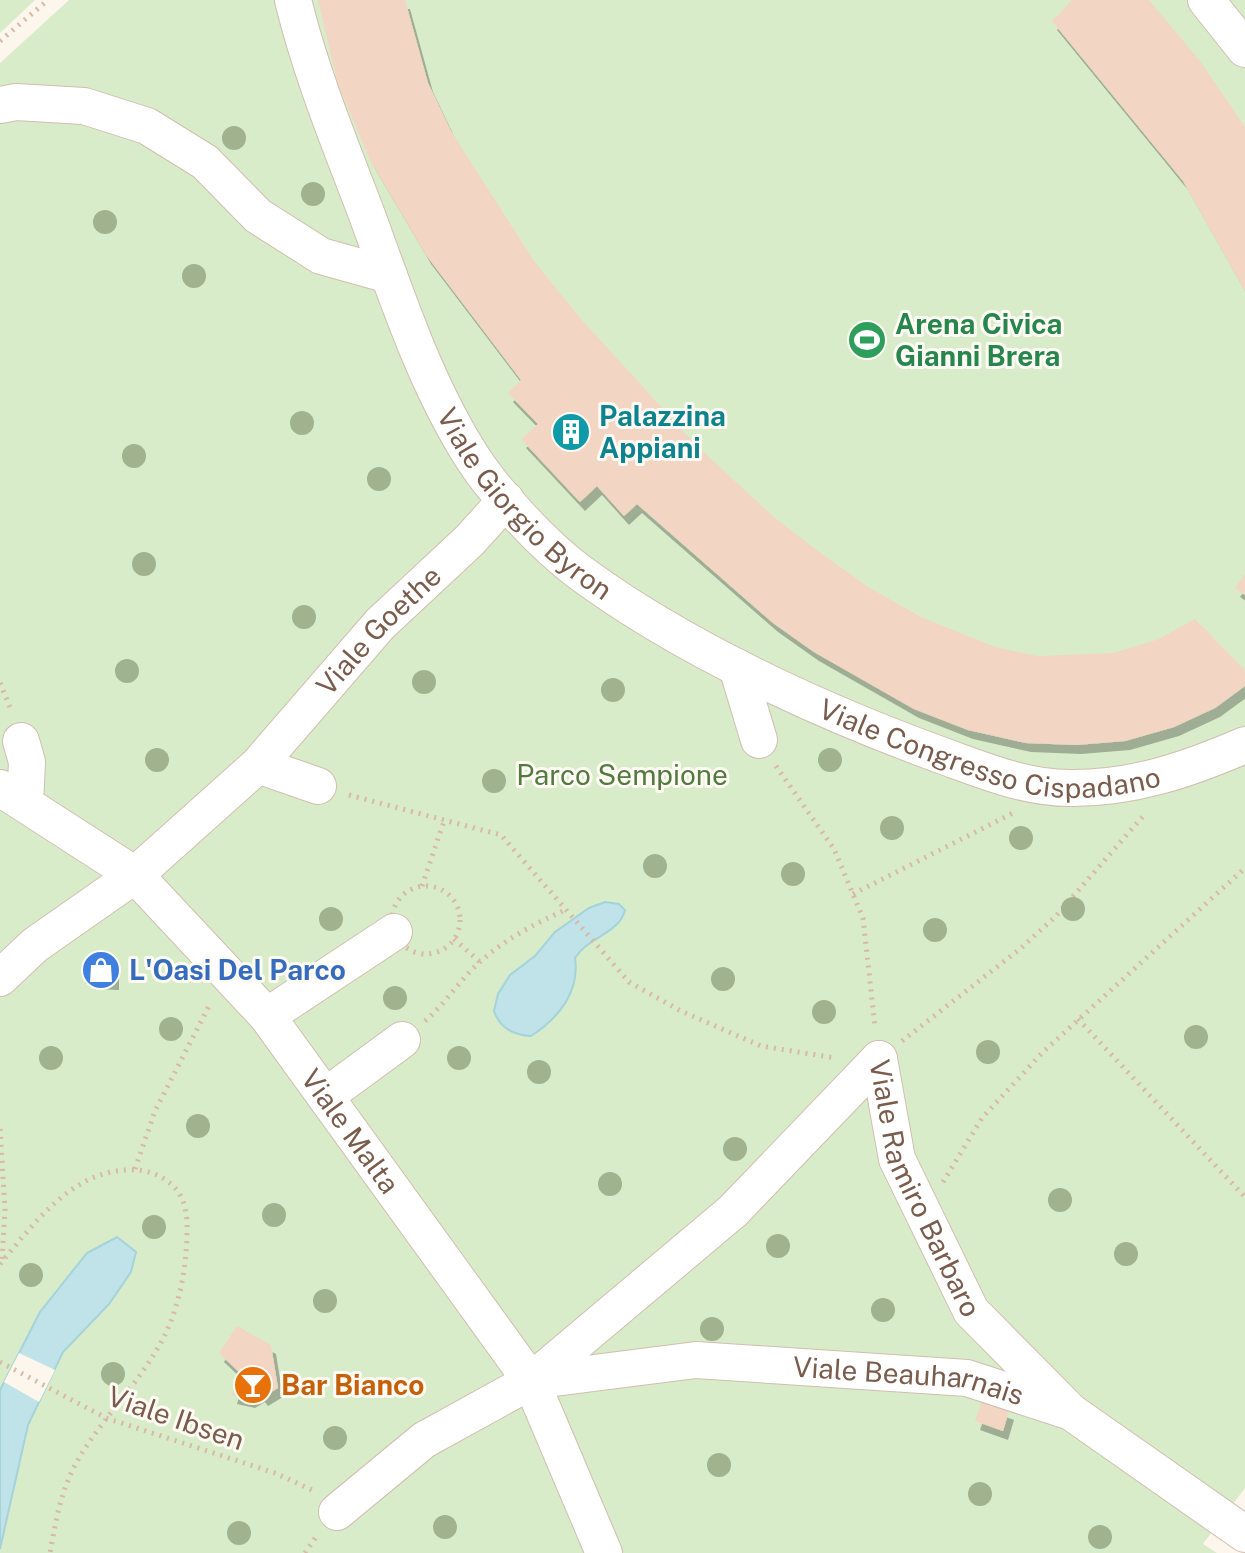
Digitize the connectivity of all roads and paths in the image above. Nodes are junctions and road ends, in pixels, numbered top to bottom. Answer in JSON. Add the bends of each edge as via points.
{"nodes":[{"id":1,"x":48,"y":0,"type":"edge"},
{"id":2,"x":293,"y":0,"type":"edge"},
{"id":3,"x":1206,"y":0,"type":"edge"},
{"id":4,"x":0,"y":41,"type":"edge"},
{"id":5,"x":1245,"y":49,"type":"edge"},
{"id":6,"x":0,"y":105,"type":"edge"},
{"id":7,"x":389,"y":275,"type":"junction"},
{"id":8,"x":506,"y":500,"type":"junction"},
{"id":9,"x":737,"y":667,"type":"junction"},
{"id":10,"x":759,"y":740,"type":"joint"},
{"id":11,"x":21,"y":741,"type":"dead end"},
{"id":12,"x":1245,"y":745,"type":"edge"},
{"id":13,"x":258,"y":765,"type":"junction"},
{"id":14,"x":1174,"y":775,"type":"junction"},
{"id":15,"x":318,"y":786,"type":"joint"},
{"id":16,"x":1070,"y":789,"type":"junction"},
{"id":17,"x":12,"y":795,"type":"edge"},
{"id":18,"x":1022,"y":809,"type":"joint"},
{"id":19,"x":1148,"y":811,"type":"joint"},
{"id":20,"x":445,"y":818,"type":"junction"},
{"id":21,"x":1245,"y":868,"type":"edge"},
{"id":22,"x":135,"y":875,"type":"junction"},
{"id":23,"x":422,"y":886,"type":"dead end"},
{"id":24,"x":853,"y":894,"type":"junction"},
{"id":25,"x":563,"y":911,"type":"junction"},
{"id":26,"x":394,"y":932,"type":"dead end"},
{"id":27,"x":454,"y":939,"type":"dead end"},
{"id":28,"x":480,"y":962,"type":"junction"},
{"id":29,"x":228,"y":971,"type":"junction"},
{"id":30,"x":0,"y":978,"type":"edge"},
{"id":31,"x":267,"y":1016,"type":"junction"},
{"id":32,"x":1078,"y":1019,"type":"junction"},
{"id":33,"x":402,"y":1040,"type":"joint"},
{"id":34,"x":879,"y":1059,"type":"junction"},
{"id":35,"x":327,"y":1095,"type":"junction"},
{"id":36,"x":0,"y":1129,"type":"edge"},
{"id":37,"x":135,"y":1169,"type":"junction"},
{"id":38,"x":1245,"y":1197,"type":"edge"},
{"id":39,"x":924,"y":1214,"type":"junction"},
{"id":40,"x":1,"y":1263,"type":"edge"},
{"id":41,"x":0,"y":1362,"type":"edge"},
{"id":42,"x":531,"y":1381,"type":"junction"},
{"id":43,"x":1071,"y":1412,"type":"junction"},
{"id":44,"x":106,"y":1418,"type":"junction"},
{"id":45,"x":337,"y":1512,"type":"joint"},
{"id":46,"x":1245,"y":1534,"type":"edge"},
{"id":47,"x":50,"y":1553,"type":"edge"},
{"id":48,"x":604,"y":1553,"type":"edge"}],
"edges":[{"from":1,"to":4,"type":"path"},
{"from":2,"to":7,"type":"street","name":"Viale Giorgio Byron","via":[[305,49]]},
{"from":3,"to":5,"type":"street"},
{"from":6,"to":7,"type":"street","via":[[84,106],[147,126],[205,162],[258,216],[321,256]]},
{"from":7,"to":8,"type":"street","name":"Viale Giorgio Byron","via":[[421,358],[467,450]]},
{"from":8,"to":9,"type":"street","name":"Viale Giorgio Byron","via":[[577,570]]},
{"from":8,"to":13,"type":"street","name":"Viale Goethe","via":[[380,624]]},
{"from":9,"to":10,"type":"street"},
{"from":9,"to":16,"type":"street","name":"Viale Congresso Cispadano","via":[[913,745],[1021,782]]},
{"from":10,"to":24,"type":"path","name":"Viale Ramiro Barbaro","via":[[834,849]]},
{"from":11,"to":17,"type":"street","via":[[27,762]]},
{"from":12,"to":14,"type":"street","name":"Viale Congresso Cispadano"},
{"from":13,"to":15,"type":"street"},
{"from":13,"to":22,"type":"street","name":"Viale Goethe"},
{"from":14,"to":16,"type":"street","name":"Viale Congresso Cispadano"},
{"from":14,"to":19,"type":"street"},
{"from":15,"to":20,"type":"path"},
{"from":16,"to":18,"type":"street"},
{"from":17,"to":22,"type":"street","name":"Viale Malta"},
{"from":18,"to":24,"type":"path"},
{"from":19,"to":34,"type":"path","via":[[1055,917]]},
{"from":20,"to":23,"type":"path"},
{"from":20,"to":25,"type":"path","via":[[501,835]]},
{"from":21,"to":32,"type":"path"},
{"from":22,"to":29,"type":"street","name":"Viale Malta"},
{"from":22,"to":30,"type":"street","name":"Viale Goethe","via":[[35,945]]},
{"from":24,"to":34,"type":"path","name":"Viale Ramiro Barbaro","via":[[863,918]]},
{"from":25,"to":28,"type":"path","via":[[528,927]]},
{"from":25,"to":34,"type":"path","via":[[629,982],[681,1011],[761,1046],[825,1058]]},
{"from":26,"to":31,"type":"street"},
{"from":27,"to":28,"type":"path"},
{"from":28,"to":33,"type":"path","via":[[448,1001]]},
{"from":29,"to":31,"type":"street","name":"Viale Malta"},
{"from":29,"to":37,"type":"path","via":[[155,1111]]},
{"from":31,"to":35,"type":"street","name":"Viale Malta"},
{"from":32,"to":38,"type":"path"},
{"from":32,"to":39,"type":"path","via":[[982,1118]]},
{"from":33,"to":35,"type":"street"},
{"from":34,"to":39,"type":"street","name":"Viale Ramiro Barbaro","via":[[897,1159]]},
{"from":34,"to":42,"type":"street","via":[[733,1211]]},
{"from":35,"to":42,"type":"street","name":"Viale Malta"},
{"from":36,"to":40,"type":"path","via":[[5,1209]]},
{"from":37,"to":40,"type":"path","via":[[107,1171],[71,1188]]},
{"from":37,"to":44,"type":"path","via":[[159,1175],[178,1188],[188,1216],[186,1252],[181,1290],[157,1350]]},
{"from":39,"to":43,"type":"street","name":"Viale Ramiro Barbaro","via":[[971,1311]]},
{"from":41,"to":44,"type":"path","name":"Viale Ibsen"},
{"from":42,"to":43,"type":"street","name":"Viale Beauharnais","via":[[696,1360],[967,1378]]},
{"from":42,"to":45,"type":"street","via":[[424,1440]]},
{"from":42,"to":48,"type":"street","name":"Viale Malta"},
{"from":43,"to":46,"type":"street","name":"Viale Beauharnais"},
{"from":44,"to":45,"type":"path","name":"Viale Ibsen","via":[[275,1473],[310,1488]]},
{"from":44,"to":47,"type":"path","via":[[71,1473]]}]}
